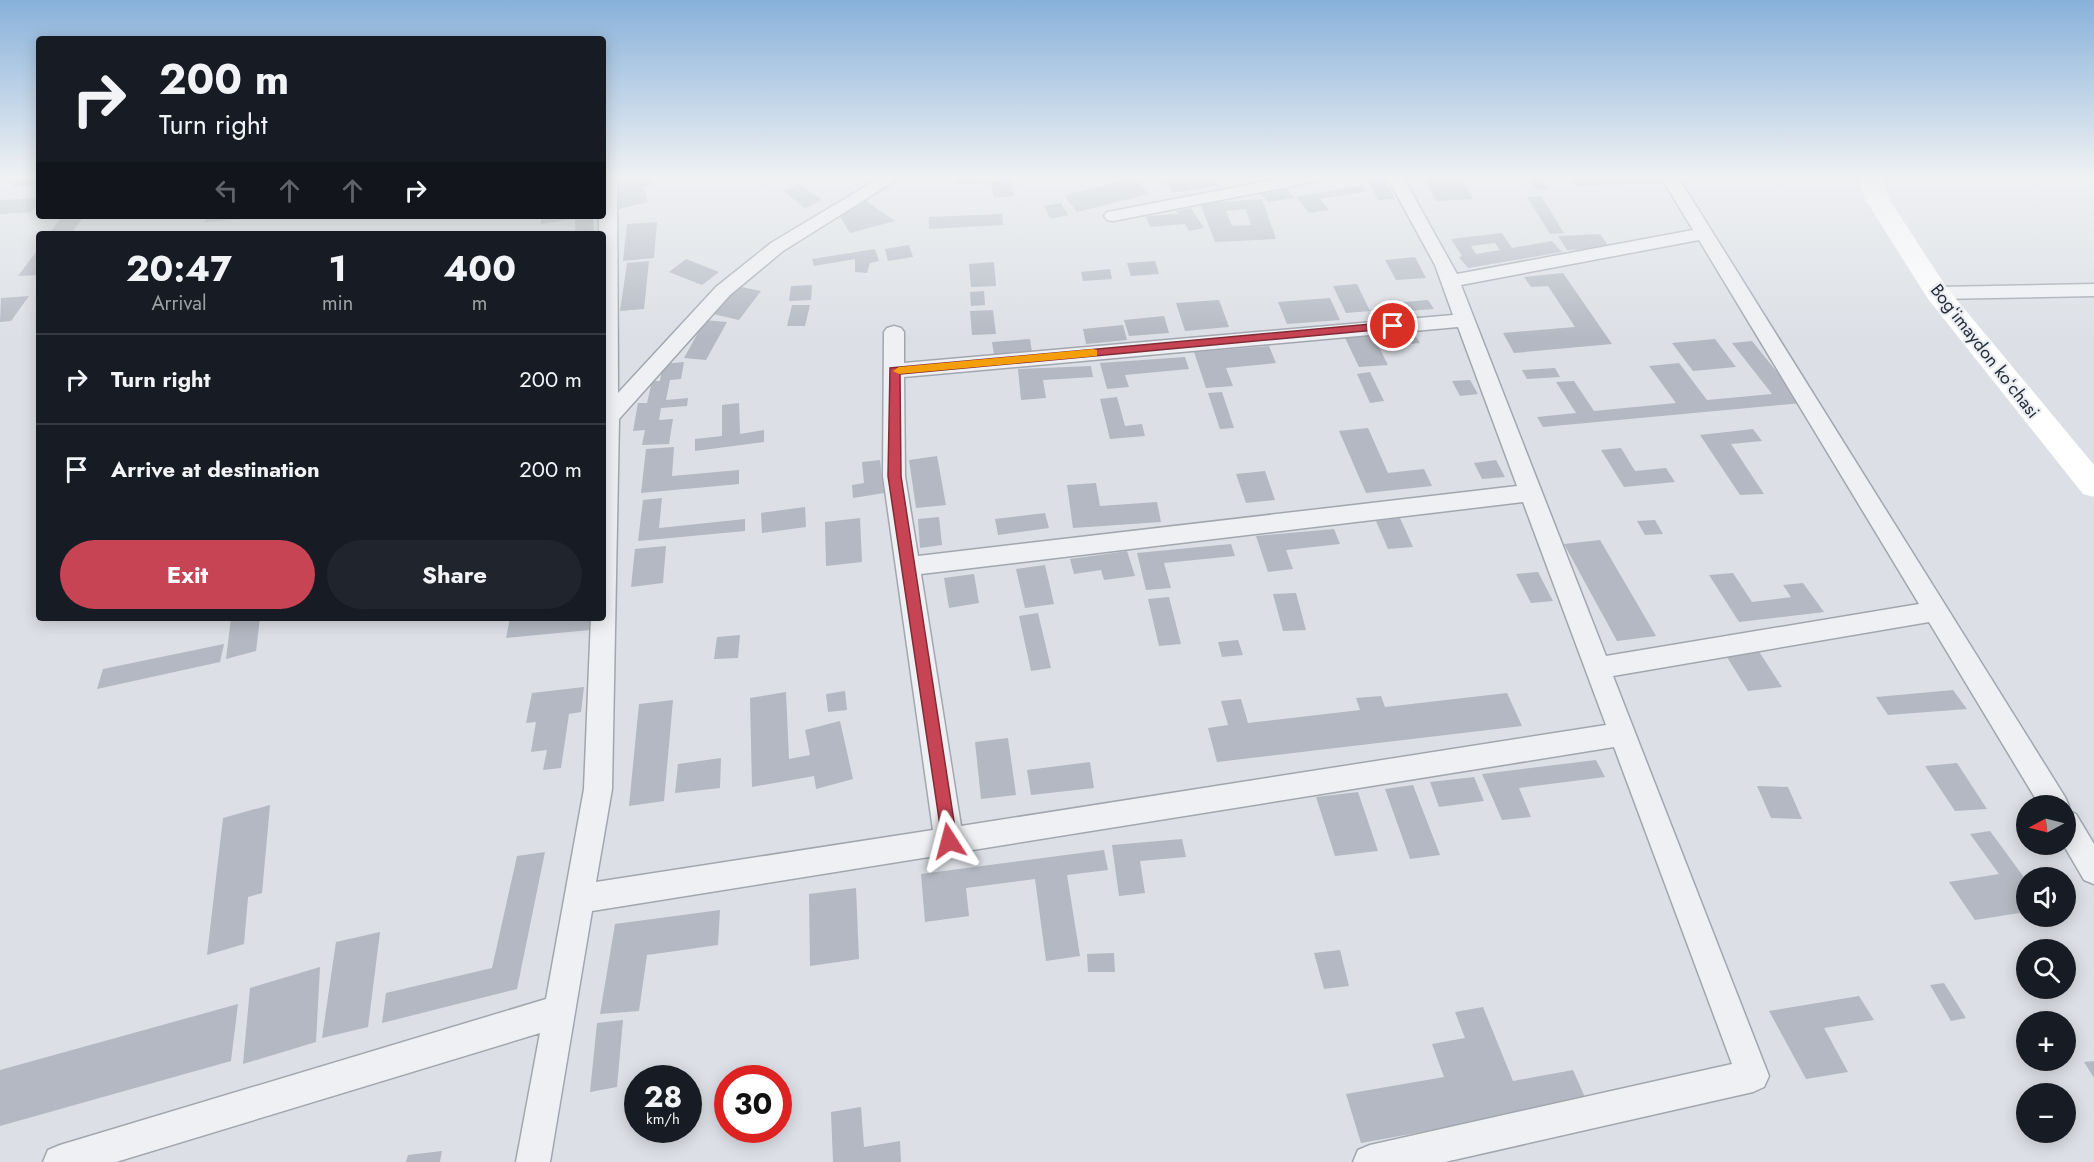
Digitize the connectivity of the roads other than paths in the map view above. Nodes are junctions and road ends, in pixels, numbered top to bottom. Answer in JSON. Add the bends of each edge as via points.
{"nodes":[{"id":1,"x":608,"y":231,"type":"edge"},
{"id":2,"x":803,"y":231,"type":"edge"},
{"id":3,"x":1425,"y":231,"type":"edge"},
{"id":4,"x":1898,"y":231,"type":"edge"},
{"id":5,"x":1705,"y":233,"type":"joint"},
{"id":6,"x":1450,"y":281,"type":"junction"},
{"id":7,"x":2094,"y":290,"type":"edge"},
{"id":8,"x":1937,"y":293,"type":"junction"},
{"id":9,"x":1464,"y":320,"type":"junction"},
{"id":10,"x":894,"y":332,"type":"dead end"},
{"id":11,"x":894,"y":371,"type":"junction"},
{"id":12,"x":608,"y":417,"type":"junction"},
{"id":13,"x":2094,"y":486,"type":"edge"},
{"id":14,"x":606,"y":491,"type":"edge"},
{"id":15,"x":1531,"y":493,"type":"junction"},
{"id":16,"x":908,"y":566,"type":"junction"},
{"id":17,"x":1938,"y":611,"type":"junction"},
{"id":18,"x":603,"y":621,"type":"edge"},
{"id":19,"x":1598,"y":668,"type":"junction"},
{"id":20,"x":1623,"y":734,"type":"junction"},
{"id":21,"x":2048,"y":795,"type":"edge"},
{"id":22,"x":2076,"y":840,"type":"edge"},
{"id":23,"x":949,"y":841,"type":"junction"},
{"id":24,"x":2094,"y":870,"type":"edge"},
{"id":25,"x":579,"y":899,"type":"junction"},
{"id":26,"x":559,"y":1011,"type":"junction"},
{"id":27,"x":60,"y":1162,"type":"edge"},
{"id":28,"x":533,"y":1162,"type":"edge"},
{"id":29,"x":1370,"y":1162,"type":"edge"}],
"edges":[{"from":1,"to":12,"type":"street"},
{"from":2,"to":12,"type":"street","via":[[723,291]]},
{"from":3,"to":6,"type":"street"},
{"from":4,"to":8,"type":"main road","name":"Bogʻimaydon koʻchasi"},
{"from":5,"to":6,"type":"street"},
{"from":5,"to":17,"type":"street"},
{"from":6,"to":9,"type":"street"},
{"from":7,"to":8,"type":"street"},
{"from":8,"to":13,"type":"main road","name":"Bogʻimaydon koʻchasi"},
{"from":9,"to":11,"type":"street"},
{"from":9,"to":15,"type":"street"},
{"from":10,"to":11,"type":"street"},
{"from":11,"to":16,"type":"street","via":[[894,476]]},
{"from":12,"to":14,"type":"street"},
{"from":15,"to":16,"type":"street"},
{"from":15,"to":19,"type":"street"},
{"from":16,"to":23,"type":"street"},
{"from":17,"to":19,"type":"street"},
{"from":17,"to":21,"type":"street"},
{"from":18,"to":25,"type":"street","via":[[598,789]]},
{"from":19,"to":20,"type":"street"},
{"from":20,"to":23,"type":"street"},
{"from":20,"to":29,"type":"street","via":[[1753,1076]]},
{"from":22,"to":24,"type":"street"},
{"from":23,"to":25,"type":"street"},
{"from":25,"to":26,"type":"street"},
{"from":26,"to":27,"type":"street"},
{"from":26,"to":28,"type":"street"}]}
